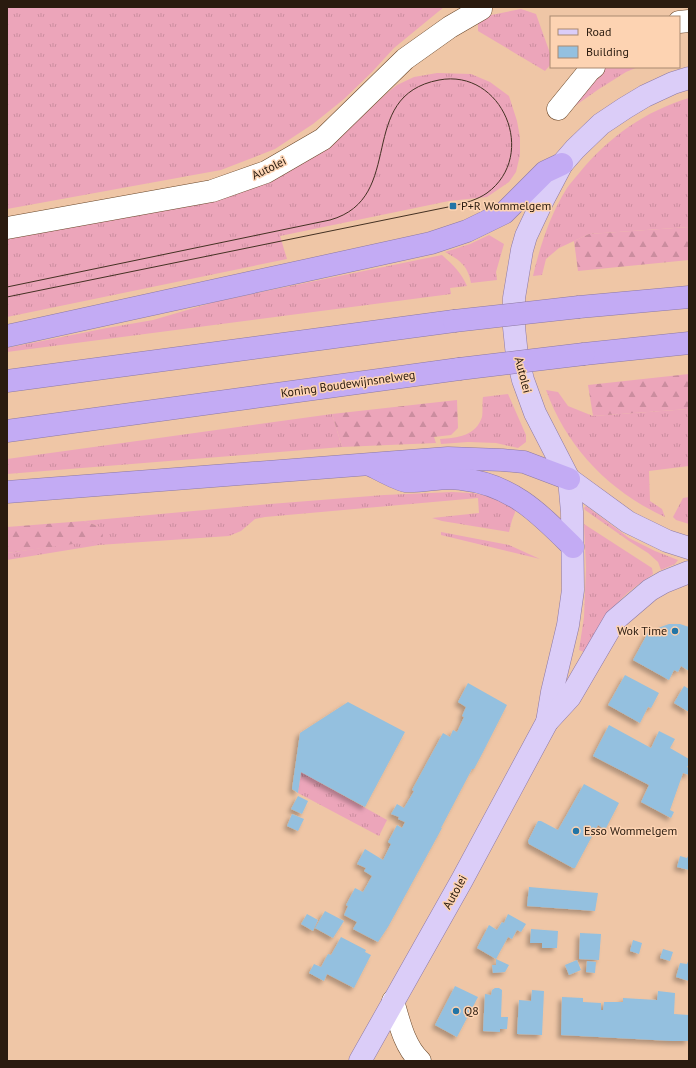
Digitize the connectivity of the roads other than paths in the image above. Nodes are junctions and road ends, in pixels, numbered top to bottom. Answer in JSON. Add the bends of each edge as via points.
{"nodes":[{"id":1,"x":481,"y":7,"type":"edge"},
{"id":2,"x":593,"y":68,"type":"edge"},
{"id":3,"x":689,"y":78,"type":"edge"},
{"id":4,"x":558,"y":109,"type":"dead end"},
{"id":5,"x":562,"y":164,"type":"junction"},
{"id":6,"x":7,"y":228,"type":"edge"},
{"id":7,"x":689,"y":297,"type":"edge"},
{"id":8,"x":7,"y":336,"type":"edge"},
{"id":9,"x":689,"y":343,"type":"edge"},
{"id":10,"x":7,"y":381,"type":"edge"},
{"id":11,"x":7,"y":431,"type":"edge"},
{"id":12,"x":367,"y":464,"type":"junction"},
{"id":13,"x":569,"y":479,"type":"junction"},
{"id":14,"x":7,"y":492,"type":"edge"},
{"id":15,"x":573,"y":547,"type":"junction"},
{"id":16,"x":689,"y":548,"type":"edge"},
{"id":17,"x":689,"y":572,"type":"edge"},
{"id":18,"x":547,"y":722,"type":"junction"},
{"id":19,"x":393,"y":1001,"type":"junction"},
{"id":20,"x":360,"y":1061,"type":"edge"},
{"id":21,"x":420,"y":1061,"type":"edge"}],
"edges":[{"from":1,"to":6,"type":"street","name":"Autolei","via":[[405,59],[323,139],[266,172],[212,191]]},
{"from":2,"to":4,"type":"street"},
{"from":3,"to":5,"type":"main road","name":"Autolei","via":[[645,96],[601,124]]},
{"from":5,"to":8,"type":"highway","via":[[545,172],[504,213],[467,231],[431,243]]},
{"from":5,"to":13,"type":"main road","name":"Autolei","via":[[526,236],[514,298],[514,327],[523,380],[535,413]]},
{"from":7,"to":10,"type":"highway","bridge":true,"via":[[454,321]]},
{"from":9,"to":11,"type":"highway","name":"Koning Boudewijnsnelweg","bridge":true,"via":[[459,369]]},
{"from":12,"to":13,"type":"highway","via":[[448,458],[502,460],[524,462]]},
{"from":12,"to":14,"type":"highway"},
{"from":12,"to":15,"type":"highway","via":[[405,481],[461,478],[491,485],[529,505]]},
{"from":13,"to":15,"type":"main road","name":"Autolei"},
{"from":13,"to":16,"type":"main road","name":"Autolei","via":[[628,522],[667,541]]},
{"from":15,"to":18,"type":"main road","name":"Autolei","via":[[572,597],[568,625]]},
{"from":17,"to":18,"type":"main road","name":"Autolei","via":[[650,590],[615,620],[570,697]]},
{"from":18,"to":19,"type":"main road","name":"Autolei"},
{"from":19,"to":20,"type":"main road","name":"Autolei"},
{"from":19,"to":21,"type":"street","via":[[403,1035]]}]}
